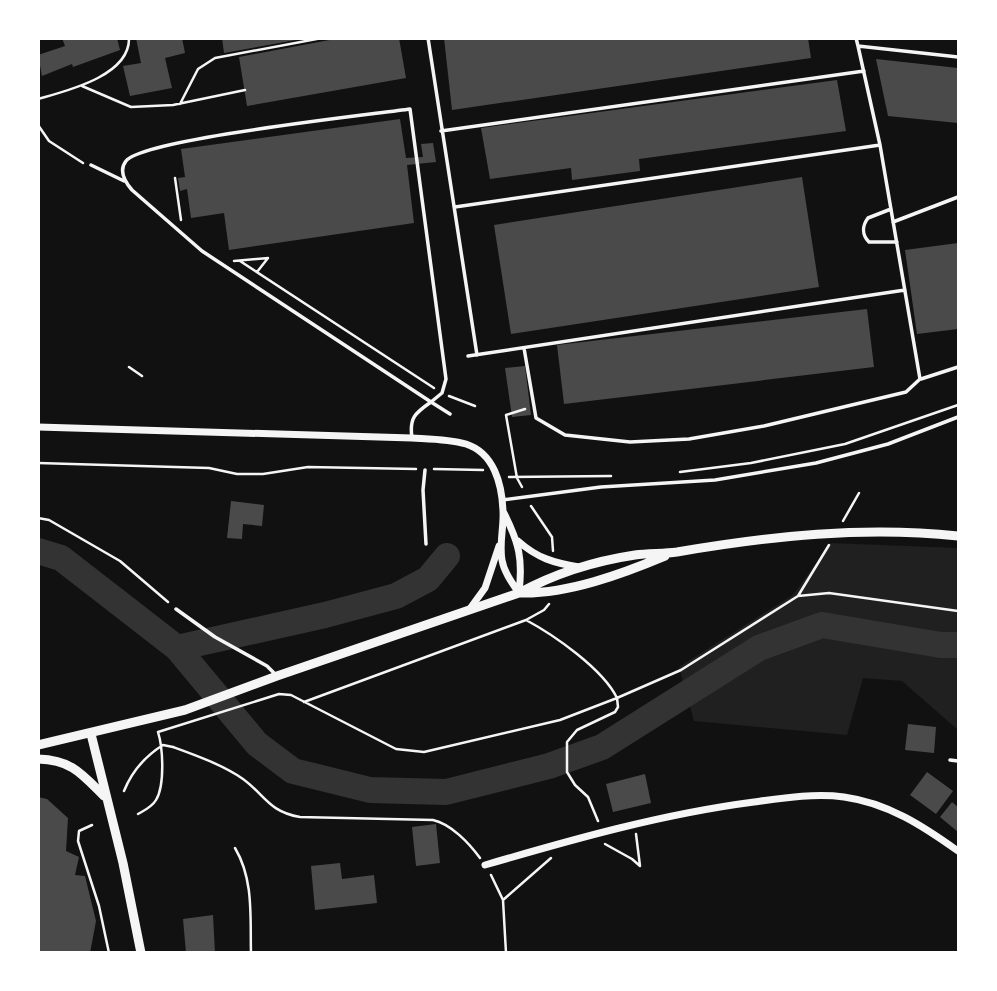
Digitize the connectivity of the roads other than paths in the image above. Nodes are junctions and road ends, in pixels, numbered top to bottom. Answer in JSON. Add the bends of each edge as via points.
{"nodes":[{"id":1,"x":428,"y":38,"type":"edge"},
{"id":2,"x":856,"y":38,"type":"edge"},
{"id":3,"x":858,"y":46,"type":"junction"},
{"id":4,"x":958,"y":57,"type":"edge"},
{"id":5,"x":864,"y":71,"type":"junction"},
{"id":6,"x":441,"y":131,"type":"junction"},
{"id":7,"x":880,"y":145,"type":"junction"},
{"id":8,"x":91,"y":165,"type":"road end"},
{"id":9,"x":125,"y":181,"type":"junction"},
{"id":10,"x":958,"y":197,"type":"edge"},
{"id":11,"x":455,"y":207,"type":"junction"},
{"id":12,"x":891,"y":209,"type":"junction"},
{"id":13,"x":893,"y":222,"type":"junction"},
{"id":14,"x":897,"y":242,"type":"junction"},
{"id":15,"x":905,"y":290,"type":"junction"},
{"id":16,"x":524,"y":348,"type":"junction"},
{"id":17,"x":477,"y":355,"type":"junction"},
{"id":18,"x":468,"y":356,"type":"dead end"},
{"id":19,"x":958,"y":366,"type":"edge"},
{"id":20,"x":920,"y":379,"type":"junction"},
{"id":21,"x":431,"y":401,"type":"junction"},
{"id":22,"x":450,"y":415,"type":"dead end"},
{"id":23,"x":958,"y":417,"type":"edge"},
{"id":24,"x":38,"y":427,"type":"edge"},
{"id":25,"x":412,"y":438,"type":"junction"},
{"id":26,"x":425,"y":470,"type":"road end"},
{"id":27,"x":502,"y":500,"type":"junction"},
{"id":28,"x":503,"y":513,"type":"junction"},
{"id":29,"x":958,"y":536,"type":"edge"},
{"id":30,"x":501,"y":539,"type":"junction"},
{"id":31,"x":517,"y":540,"type":"junction"},
{"id":32,"x":426,"y":544,"type":"dead end"},
{"id":33,"x":674,"y":552,"type":"junction"},
{"id":34,"x":584,"y":567,"type":"junction"},
{"id":35,"x":519,"y":593,"type":"junction"},
{"id":36,"x":176,"y":609,"type":"road end"},
{"id":37,"x":469,"y":610,"type":"junction"},
{"id":38,"x":277,"y":676,"type":"junction"},
{"id":39,"x":91,"y":734,"type":"junction"},
{"id":40,"x":38,"y":745,"type":"edge"},
{"id":41,"x":38,"y":759,"type":"edge"},
{"id":42,"x":950,"y":760,"type":"dead end"},
{"id":43,"x":958,"y":761,"type":"edge"},
{"id":44,"x":106,"y":798,"type":"junction"},
{"id":45,"x":958,"y":850,"type":"edge"},
{"id":46,"x":485,"y":864,"type":"road end"},
{"id":47,"x":141,"y":953,"type":"edge"}],
"edges":[{"from":1,"to":6,"type":"lane"},
{"from":2,"to":3,"type":"lane"},
{"from":3,"to":4,"type":"lane"},
{"from":3,"to":5,"type":"lane"},
{"from":5,"to":6,"type":"lane"},
{"from":5,"to":7,"type":"lane"},
{"from":6,"to":11,"type":"lane"},
{"from":7,"to":11,"type":"lane"},
{"from":7,"to":12,"type":"lane"},
{"from":8,"to":9,"type":"lane"},
{"from":9,"to":21,"type":"lane","via":[[202,251]]},
{"from":9,"to":21,"type":"lane","via":[[126,160],[152,148],[410,108],[446,373],[442,393]]},
{"from":10,"to":13,"type":"lane"},
{"from":11,"to":17,"type":"lane"},
{"from":12,"to":13,"type":"lane"},
{"from":12,"to":14,"type":"lane","via":[[868,218],[863,229],[869,242]]},
{"from":13,"to":14,"type":"lane"},
{"from":14,"to":15,"type":"lane"},
{"from":15,"to":16,"type":"lane"},
{"from":15,"to":20,"type":"lane"},
{"from":16,"to":17,"type":"lane"},
{"from":16,"to":20,"type":"lane","via":[[536,418],[565,435],[630,442],[690,439],[764,426],[906,392]]},
{"from":17,"to":18,"type":"lane"},
{"from":19,"to":20,"type":"lane"},
{"from":21,"to":22,"type":"lane"},
{"from":21,"to":25,"type":"lane","via":[[413,415]]},
{"from":23,"to":27,"type":"lane","via":[[888,444],[816,463],[715,480],[601,487]]},
{"from":24,"to":25,"type":"street"},
{"from":25,"to":27,"type":"street","via":[[452,441],[478,450],[491,463]]},
{"from":26,"to":32,"type":"lane"},
{"from":27,"to":28,"type":"street"},
{"from":28,"to":30,"type":"street"},
{"from":28,"to":31,"type":"street"},
{"from":29,"to":33,"type":"street","via":[[839,532]]},
{"from":30,"to":35,"type":"street","via":[[504,568]]},
{"from":30,"to":37,"type":"street","via":[[485,588]]},
{"from":31,"to":34,"type":"street","via":[[542,559]]},
{"from":31,"to":35,"type":"street"},
{"from":33,"to":34,"type":"street","via":[[634,555]]},
{"from":33,"to":35,"type":"street","via":[[547,594]]},
{"from":34,"to":35,"type":"street"},
{"from":35,"to":37,"type":"street"},
{"from":36,"to":38,"type":"lane"},
{"from":37,"to":38,"type":"street"},
{"from":38,"to":39,"type":"street","via":[[185,710]]},
{"from":39,"to":40,"type":"street"},
{"from":39,"to":44,"type":"street"},
{"from":41,"to":44,"type":"street","via":[[75,767]]},
{"from":42,"to":43,"type":"lane"},
{"from":44,"to":47,"type":"street"},
{"from":45,"to":46,"type":"street","via":[[889,808],[844,797],[712,807]]}]}
